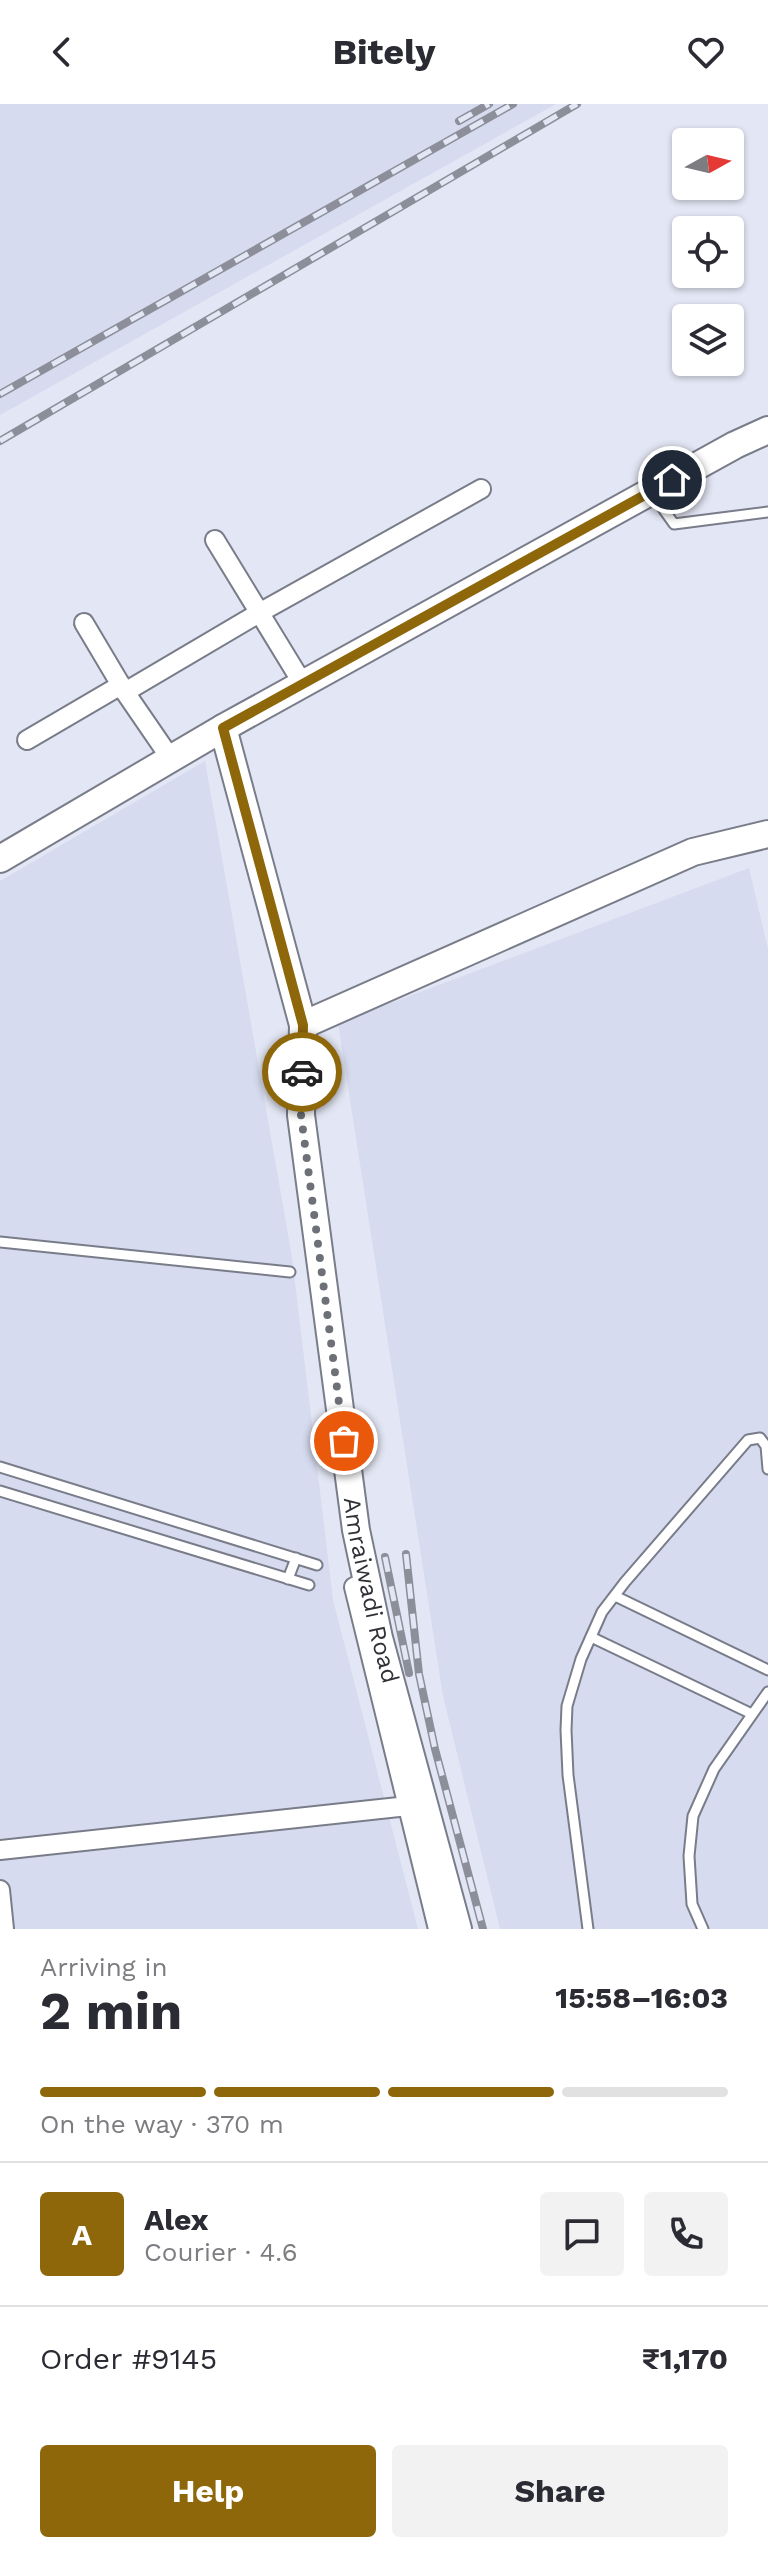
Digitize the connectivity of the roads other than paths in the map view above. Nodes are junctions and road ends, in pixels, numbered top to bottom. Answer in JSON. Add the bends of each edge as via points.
{"nodes":[{"id":1,"x":768,"y":430,"type":"edge"},
{"id":2,"x":481,"y":489,"type":"dead end"},
{"id":3,"x":651,"y":492,"type":"junction"},
{"id":4,"x":768,"y":512,"type":"edge"},
{"id":5,"x":215,"y":540,"type":"dead end"},
{"id":6,"x":259,"y":613,"type":"junction"},
{"id":7,"x":84,"y":623,"type":"dead end"},
{"id":8,"x":303,"y":684,"type":"junction"},
{"id":9,"x":123,"y":688,"type":"junction"},
{"id":10,"x":223,"y":728,"type":"junction"},
{"id":11,"x":27,"y":740,"type":"dead end"},
{"id":12,"x":171,"y":759,"type":"junction"},
{"id":13,"x":764,"y":831,"type":"edge"},
{"id":14,"x":0,"y":859,"type":"edge"},
{"id":15,"x":303,"y":1025,"type":"junction"},
{"id":16,"x":0,"y":1242,"type":"edge"},
{"id":17,"x":290,"y":1272,"type":"dead end"},
{"id":18,"x":0,"y":1467,"type":"edge"},
{"id":19,"x":768,"y":1469,"type":"edge"},
{"id":20,"x":0,"y":1491,"type":"edge"},
{"id":21,"x":296,"y":1558,"type":"junction"},
{"id":22,"x":317,"y":1565,"type":"dead end"},
{"id":23,"x":288,"y":1579,"type":"junction"},
{"id":24,"x":367,"y":1582,"type":"junction"},
{"id":25,"x":309,"y":1585,"type":"dead end"},
{"id":26,"x":615,"y":1596,"type":"junction"},
{"id":27,"x":591,"y":1637,"type":"junction"},
{"id":28,"x":768,"y":1670,"type":"edge"},
{"id":29,"x":768,"y":1692,"type":"edge"},
{"id":30,"x":752,"y":1714,"type":"junction"},
{"id":31,"x":408,"y":1806,"type":"junction"},
{"id":32,"x":0,"y":1850,"type":"edge"},
{"id":33,"x":0,"y":1890,"type":"edge"},
{"id":34,"x":4,"y":1929,"type":"edge"},
{"id":35,"x":438,"y":1929,"type":"edge"},
{"id":36,"x":458,"y":1929,"type":"edge"},
{"id":37,"x":588,"y":1929,"type":"edge"},
{"id":38,"x":703,"y":1929,"type":"edge"}],
"edges":[{"from":1,"to":3,"type":"main road"},
{"from":2,"to":6,"type":"street"},
{"from":3,"to":4,"type":"lane","via":[[674,524]]},
{"from":3,"to":8,"type":"main road"},
{"from":5,"to":6,"type":"street"},
{"from":6,"to":8,"type":"street"},
{"from":6,"to":9,"type":"street"},
{"from":7,"to":9,"type":"street"},
{"from":8,"to":10,"type":"main road"},
{"from":9,"to":11,"type":"street"},
{"from":9,"to":12,"type":"street"},
{"from":10,"to":12,"type":"main road"},
{"from":10,"to":15,"type":"main road","name":"Amraiwadi Road"},
{"from":12,"to":14,"type":"main road"},
{"from":13,"to":15,"type":"main road","via":[[693,852]]},
{"from":15,"to":24,"type":"main road","name":"Amraiwadi Road","via":[[301,1115]]},
{"from":16,"to":17,"type":"lane"},
{"from":18,"to":21,"type":"lane"},
{"from":19,"to":26,"type":"lane","via":[[766,1446],[760,1438],[748,1440]]},
{"from":20,"to":23,"type":"lane"},
{"from":21,"to":22,"type":"lane"},
{"from":21,"to":23,"type":"lane"},
{"from":23,"to":25,"type":"lane"},
{"from":24,"to":31,"type":"street","via":[[354,1587]]},
{"from":24,"to":36,"type":"main road","name":"Amraiwadi Road"},
{"from":26,"to":27,"type":"lane"},
{"from":26,"to":28,"type":"lane"},
{"from":27,"to":30,"type":"lane"},
{"from":27,"to":37,"type":"lane","via":[[567,1706],[566,1730]]},
{"from":29,"to":30,"type":"lane"},
{"from":30,"to":38,"type":"lane","via":[[714,1769],[693,1816],[692,1904]]},
{"from":31,"to":32,"type":"street"},
{"from":31,"to":35,"type":"street"},
{"from":33,"to":34,"type":"street"}]}
